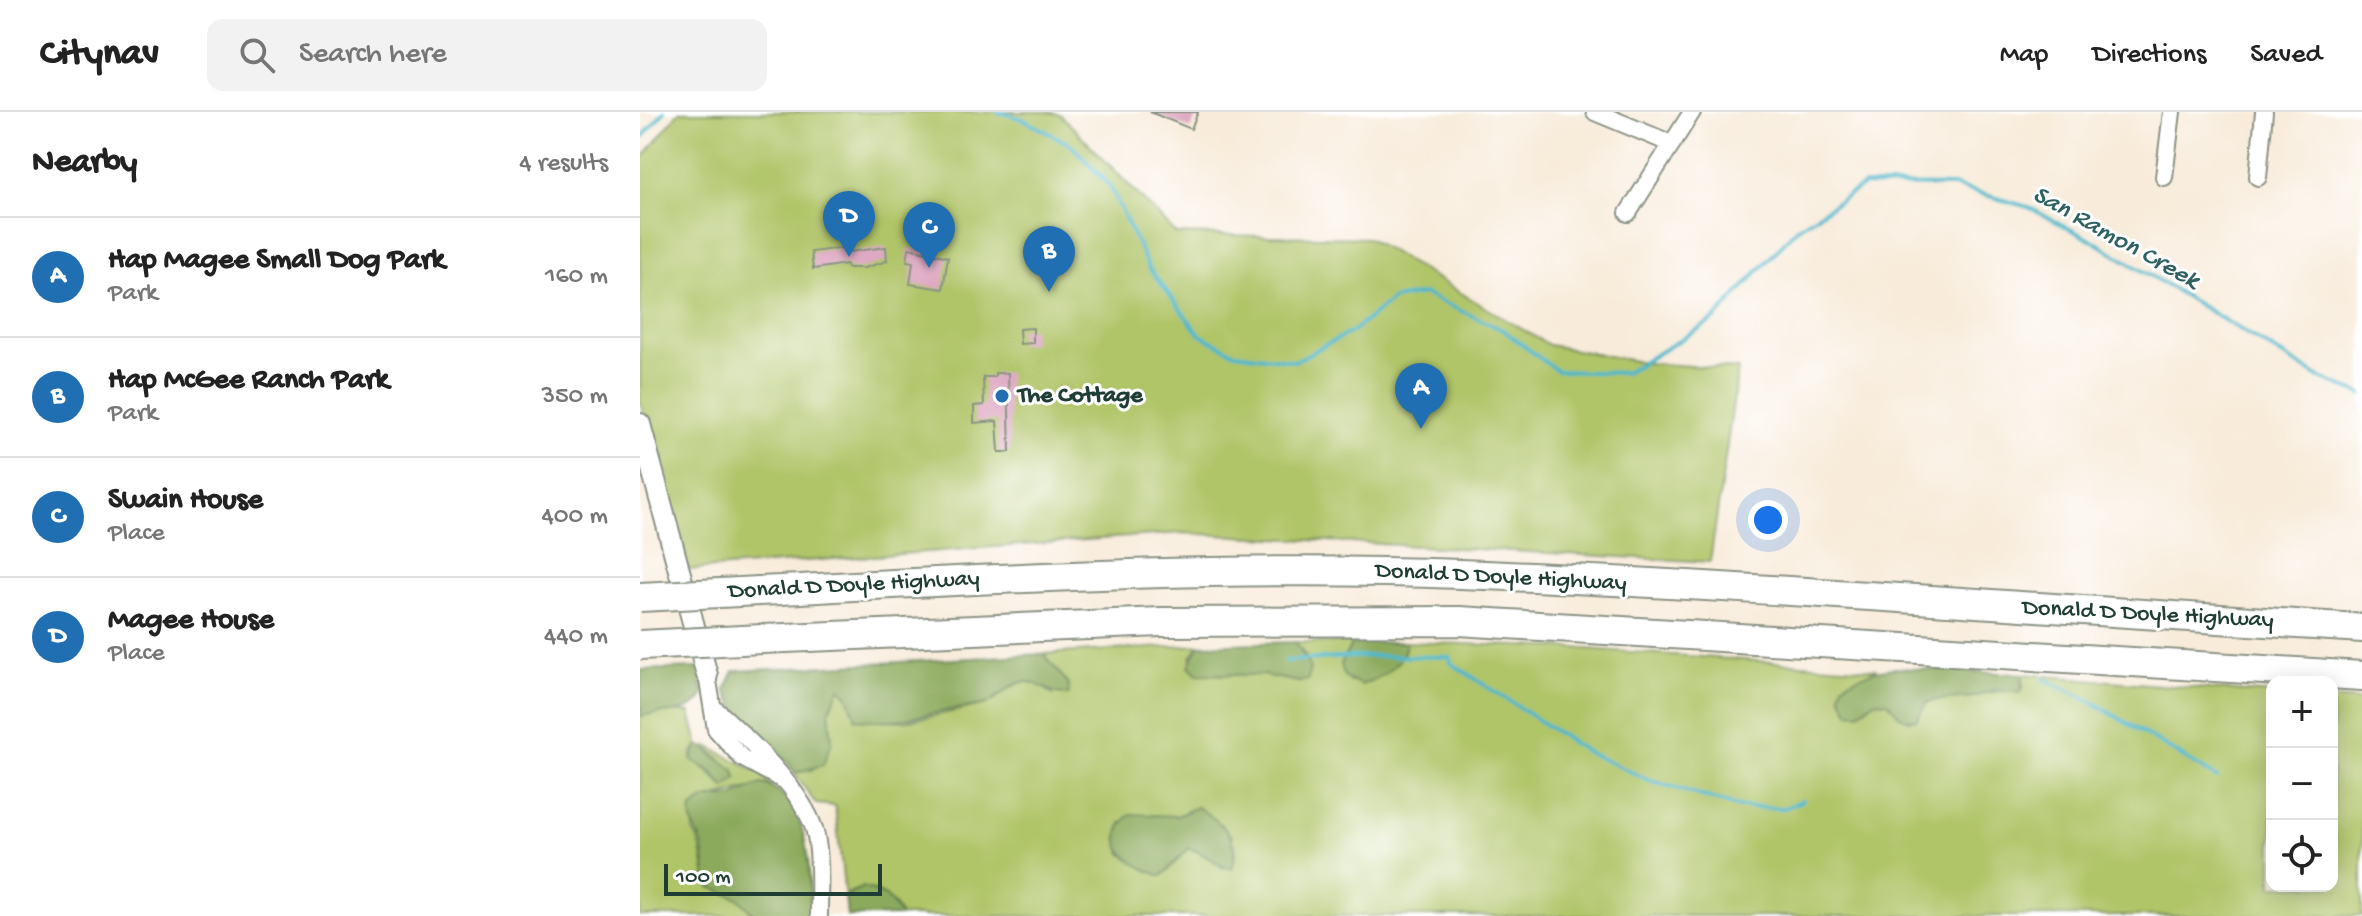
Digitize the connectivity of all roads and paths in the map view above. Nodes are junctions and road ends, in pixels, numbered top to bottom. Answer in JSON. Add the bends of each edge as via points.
{"nodes":[{"id":1,"x":1595,"y":112,"type":"edge"},
{"id":2,"x":1692,"y":112,"type":"edge"},
{"id":3,"x":2172,"y":112,"type":"edge"},
{"id":4,"x":2264,"y":112,"type":"edge"},
{"id":5,"x":1672,"y":144,"type":"junction"},
{"id":6,"x":2164,"y":177,"type":"dead end"},
{"id":7,"x":2258,"y":177,"type":"dead end"},
{"id":8,"x":1628,"y":213,"type":"dead end"},
{"id":9,"x":640,"y":424,"type":"edge"},
{"id":10,"x":640,"y":597,"type":"edge"},
{"id":11,"x":2362,"y":628,"type":"edge"},
{"id":12,"x":640,"y":645,"type":"edge"},
{"id":13,"x":707,"y":675,"type":"joint"},
{"id":14,"x":2362,"y":676,"type":"edge"},
{"id":15,"x":819,"y":916,"type":"edge"}],
"edges":[{"from":1,"to":5,"type":"street"},
{"from":2,"to":5,"type":"street"},
{"from":3,"to":6,"type":"street"},
{"from":4,"to":7,"type":"street"},
{"from":5,"to":8,"type":"street"},
{"from":9,"to":13,"type":"street"},
{"from":10,"to":11,"type":"highway","name":"Donald D Doyle Highway","bridge":true,"via":[[1052,576],[1460,574]]},
{"from":12,"to":14,"type":"highway","name":"Donald D Doyle Highway","bridge":true,"via":[[1175,621],[1459,621]]},
{"from":13,"to":15,"type":"street","via":[[716,729],[737,752],[781,779],[816,833]]}]}
